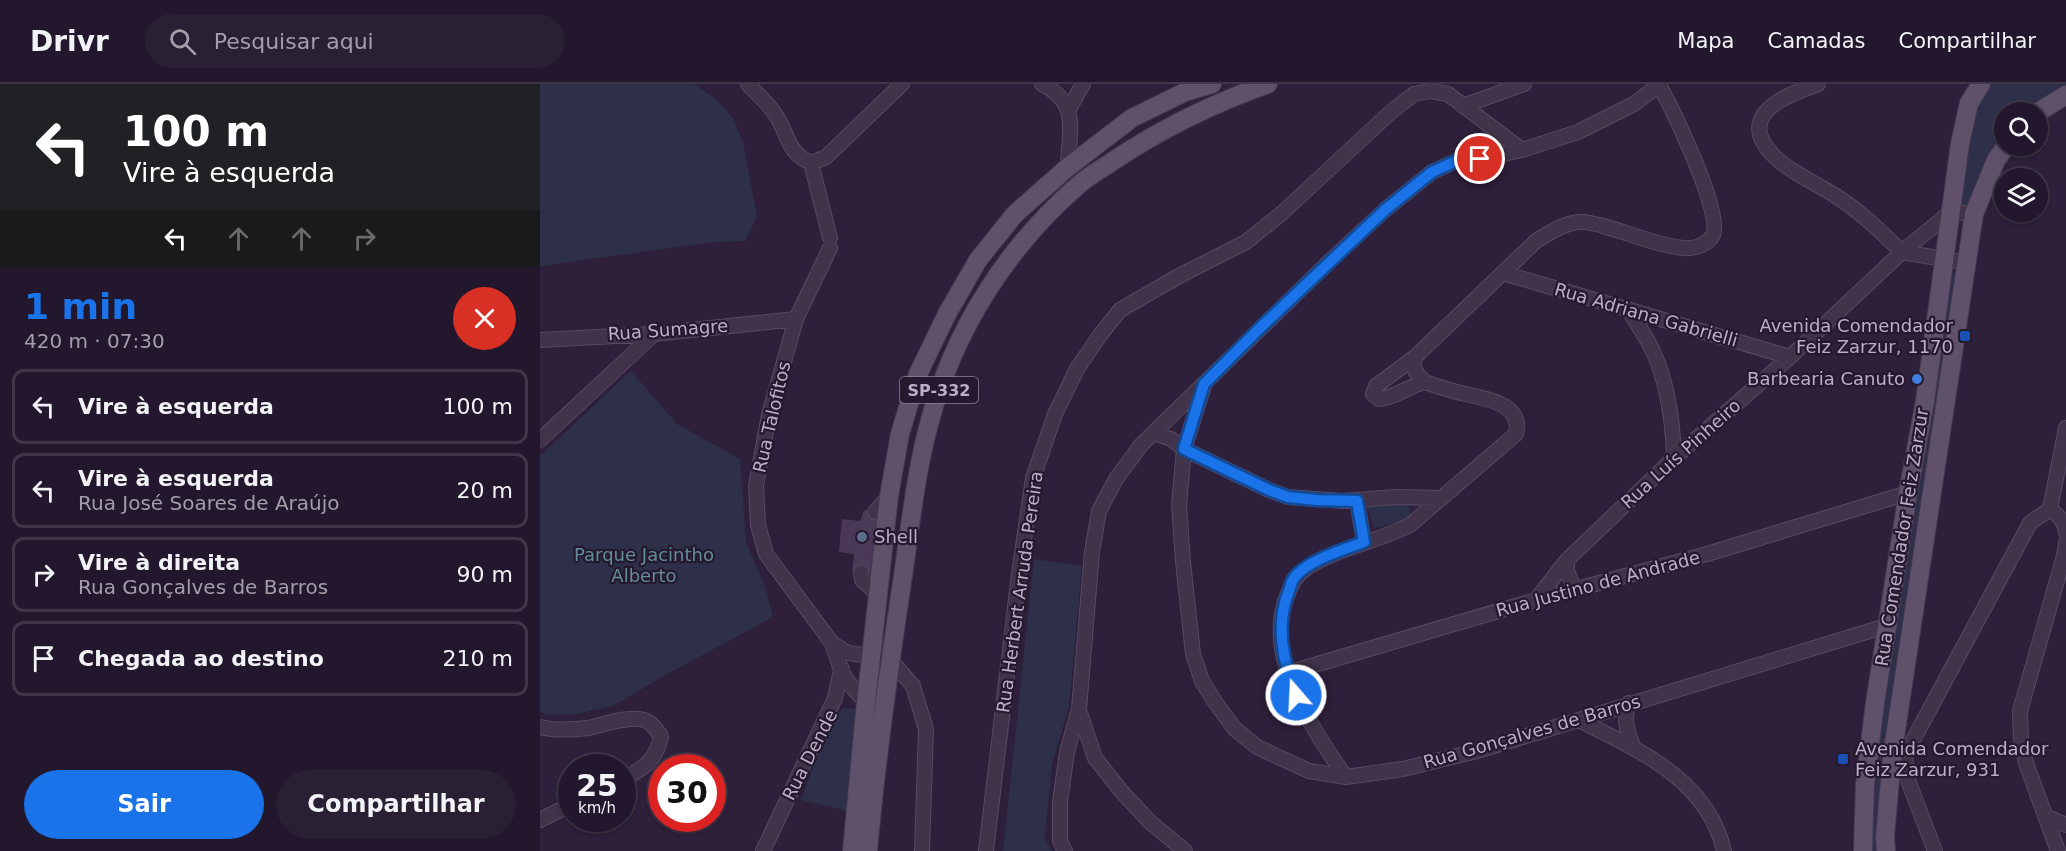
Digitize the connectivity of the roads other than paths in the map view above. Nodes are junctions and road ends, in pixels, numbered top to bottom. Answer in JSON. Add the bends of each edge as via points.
{"nodes":[{"id":1,"x":748,"y":84,"type":"edge"},
{"id":2,"x":902,"y":84,"type":"edge"},
{"id":3,"x":1041,"y":84,"type":"edge"},
{"id":4,"x":1083,"y":84,"type":"edge"},
{"id":5,"x":1212,"y":84,"type":"edge"},
{"id":6,"x":1268,"y":84,"type":"edge"},
{"id":7,"x":1524,"y":84,"type":"edge"},
{"id":8,"x":1659,"y":84,"type":"edge"},
{"id":9,"x":1818,"y":84,"type":"edge"},
{"id":10,"x":1981,"y":84,"type":"edge"},
{"id":11,"x":1060,"y":88,"type":"edge"},
{"id":12,"x":2066,"y":95,"type":"edge"},
{"id":13,"x":1463,"y":105,"type":"junction"},
{"id":14,"x":2048,"y":106,"type":"edge"},
{"id":15,"x":1069,"y":109,"type":"junction"},
{"id":16,"x":1522,"y":150,"type":"junction"},
{"id":17,"x":1999,"y":156,"type":"edge"},
{"id":18,"x":811,"y":163,"type":"junction"},
{"id":19,"x":1068,"y":166,"type":"junction"},
{"id":20,"x":1951,"y":212,"type":"junction"},
{"id":21,"x":1974,"y":214,"type":"junction"},
{"id":22,"x":1902,"y":252,"type":"junction"},
{"id":23,"x":1944,"y":259,"type":"junction"},
{"id":24,"x":1967,"y":263,"type":"junction"},
{"id":25,"x":1503,"y":273,"type":"junction"},
{"id":26,"x":1628,"y":309,"type":"junction"},
{"id":27,"x":796,"y":320,"type":"junction"},
{"id":28,"x":654,"y":334,"type":"junction"},
{"id":29,"x":540,"y":340,"type":"edge"},
{"id":30,"x":1415,"y":357,"type":"junction"},
{"id":31,"x":1790,"y":357,"type":"junction"},
{"id":32,"x":1425,"y":382,"type":"junction"},
{"id":33,"x":1204,"y":384,"type":"junction"},
{"id":34,"x":2066,"y":428,"type":"edge"},
{"id":35,"x":1154,"y":433,"type":"junction"},
{"id":36,"x":540,"y":440,"type":"edge"},
{"id":37,"x":1184,"y":449,"type":"junction"},
{"id":38,"x":1674,"y":458,"type":"junction"},
{"id":39,"x":1908,"y":493,"type":"junction"},
{"id":40,"x":890,"y":496,"type":"junction"},
{"id":41,"x":1440,"y":498,"type":"junction"},
{"id":42,"x":1357,"y":501,"type":"junction"},
{"id":43,"x":2051,"y":503,"type":"junction"},
{"id":44,"x":2066,"y":510,"type":"edge"},
{"id":45,"x":875,"y":512,"type":"tunnel mouth"},
{"id":46,"x":2066,"y":532,"type":"edge"},
{"id":47,"x":1364,"y":542,"type":"junction"},
{"id":48,"x":2066,"y":543,"type":"edge"},
{"id":49,"x":1566,"y":560,"type":"junction"},
{"id":50,"x":861,"y":572,"type":"tunnel mouth"},
{"id":51,"x":1575,"y":590,"type":"junction"},
{"id":52,"x":878,"y":594,"type":"junction"},
{"id":53,"x":1536,"y":600,"type":"junction"},
{"id":54,"x":1886,"y":626,"type":"junction"},
{"id":55,"x":832,"y":643,"type":"junction"},
{"id":56,"x":872,"y":656,"type":"junction"},
{"id":57,"x":890,"y":659,"type":"junction"},
{"id":58,"x":841,"y":670,"type":"junction"},
{"id":59,"x":1287,"y":673,"type":"junction"},
{"id":60,"x":875,"y":703,"type":"junction"},
{"id":61,"x":1629,"y":703,"type":"junction"},
{"id":62,"x":832,"y":705,"type":"junction"},
{"id":63,"x":1079,"y":709,"type":"junction"},
{"id":64,"x":1581,"y":721,"type":"junction"},
{"id":65,"x":540,"y":728,"type":"edge"},
{"id":66,"x":1633,"y":746,"type":"junction"},
{"id":67,"x":1067,"y":752,"type":"junction"},
{"id":68,"x":1898,"y":757,"type":"junction"},
{"id":69,"x":1095,"y":758,"type":"junction"},
{"id":70,"x":636,"y":773,"type":"edge"},
{"id":71,"x":1346,"y":777,"type":"junction"},
{"id":72,"x":558,"y":811,"type":"edge"},
{"id":73,"x":2045,"y":816,"type":"junction"},
{"id":74,"x":540,"y":820,"type":"edge"},
{"id":75,"x":2066,"y":825,"type":"edge"},
{"id":76,"x":765,"y":847,"type":"edge"},
{"id":77,"x":1724,"y":850,"type":"edge"},
{"id":78,"x":752,"y":851,"type":"edge"},
{"id":79,"x":852,"y":851,"type":"edge"},
{"id":80,"x":868,"y":851,"type":"edge"},
{"id":81,"x":922,"y":851,"type":"edge"},
{"id":82,"x":986,"y":851,"type":"edge"},
{"id":83,"x":1065,"y":851,"type":"edge"},
{"id":84,"x":1185,"y":851,"type":"edge"},
{"id":85,"x":1863,"y":851,"type":"edge"},
{"id":86,"x":1886,"y":851,"type":"edge"},
{"id":87,"x":1935,"y":851,"type":"edge"},
{"id":88,"x":2058,"y":851,"type":"edge"}],
"edges":[{"from":1,"to":18,"type":"street","via":[[777,117],[800,158]]},
{"from":2,"to":18,"type":"street","via":[[826,157]]},
{"from":3,"to":11,"type":"street"},
{"from":4,"to":15,"type":"street"},
{"from":5,"to":19,"type":"main road","number":"SP-332","via":[[1132,118]]},
{"from":6,"to":57,"type":"main road","number":"SP-332","via":[[1168,128],[1083,181],[1028,234],[999,271],[970,317],[943,377],[928,425]]},
{"from":7,"to":13,"type":"street"},
{"from":8,"to":16,"type":"street","name":"Rua Gonçalves de Barros","via":[[1634,104],[1578,132]]},
{"from":8,"to":25,"type":"street","via":[[1696,165],[1715,219],[1713,235],[1702,246],[1686,248],[1578,222],[1557,228],[1536,241]]},
{"from":9,"to":22,"type":"street","via":[[1772,105],[1758,126],[1761,139],[1772,155],[1863,215]]},
{"from":10,"to":20,"type":"main road","name":"Rua Comendador Feiz Zarzur","via":[[1969,103]]},
{"from":11,"to":15,"type":"street"},
{"from":12,"to":14,"type":"main road"},
{"from":13,"to":16,"type":"street","name":"Rua Herbert Arruda Pereira"},
{"from":13,"to":82,"type":"street","name":"Rua Herbert Arruda Pereira","via":[[1448,94],[1414,94],[1246,242],[1120,310],[1077,369],[1055,414],[1033,478]]},
{"from":15,"to":19,"type":"street"},
{"from":16,"to":33,"type":"street","name":"Rua Gonçalves de Barros","via":[[1456,161],[1432,172],[1332,259]]},
{"from":17,"to":21,"type":"main road","name":"Rua Comendador Feiz Zarzur"},
{"from":18,"to":27,"type":"street","name":"Rua Talofitos","via":[[830,243]]},
{"from":19,"to":40,"type":"main road","number":"SP-332","via":[[1015,214],[978,260],[947,314],[918,374],[900,434]]},
{"from":20,"to":21,"type":"street"},
{"from":20,"to":22,"type":"street","name":"Rua Luís Pinheiro"},
{"from":20,"to":23,"type":"main road","name":"Rua Comendador Feiz Zarzur"},
{"from":21,"to":24,"type":"main road","name":"Rua Comendador Feiz Zarzur"},
{"from":22,"to":23,"type":"street"},
{"from":22,"to":31,"type":"street","name":"Rua Luís Pinheiro"},
{"from":23,"to":24,"type":"street"},
{"from":23,"to":39,"type":"main road","name":"Rua Comendador Feiz Zarzur"},
{"from":24,"to":68,"type":"main road","name":"Rua Comendador Feiz Zarzur"},
{"from":25,"to":26,"type":"street","name":"Rua Adriana Gabrielli"},
{"from":25,"to":30,"type":"street"},
{"from":26,"to":31,"type":"street","name":"Rua Adriana Gabrielli"},
{"from":26,"to":38,"type":"street","via":[[1663,376]]},
{"from":27,"to":28,"type":"street","name":"Rua Sumagre"},
{"from":27,"to":55,"type":"street","name":"Rua Talofitos","via":[[769,415],[756,485],[758,525],[766,554]]},
{"from":28,"to":29,"type":"street","name":"Rua Sumagre"},
{"from":28,"to":36,"type":"street"},
{"from":30,"to":32,"type":"street","via":[[1414,370]]},
{"from":30,"to":32,"type":"street","via":[[1376,386],[1373,394],[1385,399]]},
{"from":31,"to":38,"type":"street","name":"Rua Luís Pinheiro"},
{"from":32,"to":41,"type":"street","via":[[1493,401],[1515,416],[1518,424],[1516,434]]},
{"from":33,"to":35,"type":"street"},
{"from":33,"to":37,"type":"street","name":"Rua Gonçalves de Barros"},
{"from":34,"to":43,"type":"street"},
{"from":35,"to":37,"type":"street"},
{"from":35,"to":63,"type":"street","via":[[1116,479],[1099,511]]},
{"from":37,"to":42,"type":"street","via":[[1288,497]]},
{"from":37,"to":71,"type":"street","name":"Rua Gonçalves de Barros","via":[[1179,505],[1183,562],[1193,654],[1202,681],[1234,728],[1257,747],[1309,771]]},
{"from":38,"to":49,"type":"street","name":"Rua Luís Pinheiro"},
{"from":39,"to":51,"type":"street","name":"Rua Justino de Andrade"},
{"from":39,"to":54,"type":"main road","name":"Rua Comendador Feiz Zarzur"},
{"from":40,"to":45,"type":"street"},
{"from":40,"to":52,"type":"main road","number":"SP-332"},
{"from":41,"to":42,"type":"street"},
{"from":41,"to":47,"type":"street","via":[[1410,525]]},
{"from":42,"to":47,"type":"street"},
{"from":43,"to":44,"type":"street"},
{"from":43,"to":46,"type":"street"},
{"from":43,"to":68,"type":"street","via":[[2030,523],[1917,732]]},
{"from":47,"to":59,"type":"street","via":[[1335,553],[1294,578],[1281,615]]},
{"from":48,"to":73,"type":"street","via":[[2020,711],[2026,763]]},
{"from":49,"to":51,"type":"street"},
{"from":49,"to":53,"type":"street","name":"Rua Luís Pinheiro"},
{"from":50,"to":52,"type":"street","via":[[862,580]]},
{"from":51,"to":53,"type":"street","name":"Rua Justino de Andrade"},
{"from":52,"to":56,"type":"main road","number":"SP-332"},
{"from":53,"to":59,"type":"street","name":"Rua Justino de Andrade"},
{"from":54,"to":61,"type":"street","name":"Rua Gonçalves de Barros"},
{"from":54,"to":85,"type":"main road","name":"Rua Comendador Feiz Zarzur","via":[[1865,784]]},
{"from":55,"to":56,"type":"street","via":[[848,653]]},
{"from":55,"to":58,"type":"street","name":"Rua Talofitos"},
{"from":56,"to":57,"type":"street"},
{"from":56,"to":58,"type":"street"},
{"from":56,"to":60,"type":"main road","number":"SP-332"},
{"from":57,"to":60,"type":"main road","number":"SP-332"},
{"from":57,"to":81,"type":"street","via":[[913,686],[926,729]]},
{"from":58,"to":60,"type":"street","name":"Rua Talofitos","via":[[855,692]]},
{"from":58,"to":62,"type":"street"},
{"from":59,"to":71,"type":"street","via":[[1315,733]]},
{"from":60,"to":62,"type":"street","name":"Rua Dende","via":[[844,700]]},
{"from":60,"to":79,"type":"main road","number":"SP-332"},
{"from":60,"to":80,"type":"main road","number":"SP-332"},
{"from":61,"to":64,"type":"street","name":"Rua Gonçalves de Barros"},
{"from":61,"to":66,"type":"street","via":[[1624,715]]},
{"from":62,"to":76,"type":"street","name":"Rua Dende"},
{"from":63,"to":67,"type":"street"},
{"from":63,"to":69,"type":"street"},
{"from":64,"to":66,"type":"street"},
{"from":64,"to":71,"type":"street","name":"Rua Gonçalves de Barros","via":[[1403,769]]},
{"from":65,"to":70,"type":"street","via":[[557,731],[644,719],[661,736],[659,750]]},
{"from":66,"to":77,"type":"street","via":[[1658,761],[1697,795],[1721,836]]},
{"from":67,"to":69,"type":"street","via":[[1081,751]]},
{"from":67,"to":83,"type":"street","via":[[1059,802],[1060,841]]},
{"from":68,"to":86,"type":"main road","name":"Rua Comendador Feiz Zarzur"},
{"from":68,"to":87,"type":"street"},
{"from":69,"to":84,"type":"street","via":[[1150,822]]},
{"from":72,"to":74,"type":"street"},
{"from":73,"to":75,"type":"street"},
{"from":73,"to":88,"type":"street"},
{"from":76,"to":78,"type":"street"}]}
